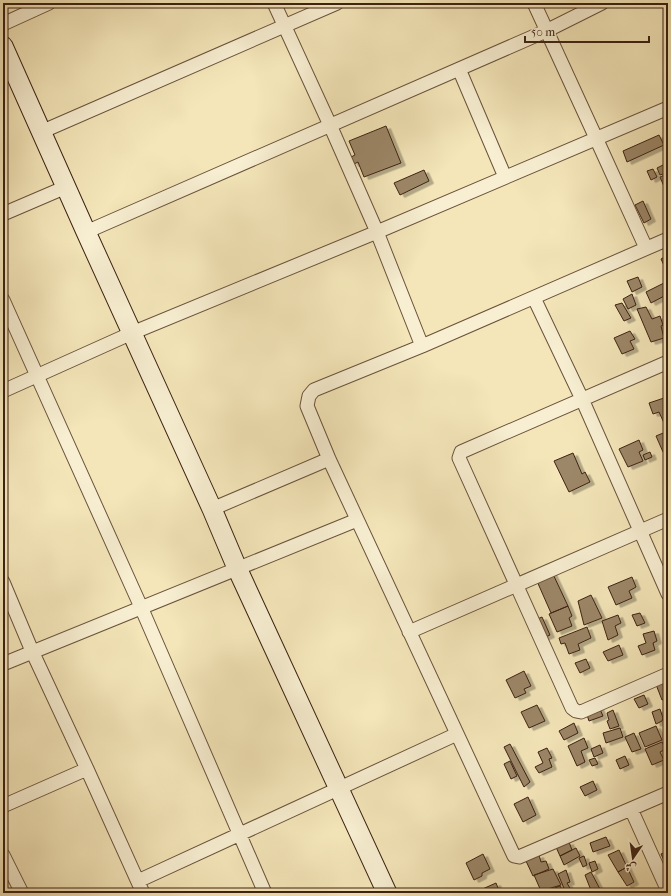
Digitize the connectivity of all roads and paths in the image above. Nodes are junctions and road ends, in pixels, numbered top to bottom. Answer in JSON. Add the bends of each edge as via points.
{"nodes":[{"id":1,"x":49,"y":3,"type":"edge"},
{"id":2,"x":274,"y":3,"type":"edge"},
{"id":3,"x":337,"y":3,"type":"edge"},
{"id":4,"x":534,"y":3,"type":"edge"},
{"id":5,"x":602,"y":3,"type":"edge"},
{"id":6,"x":3,"y":24,"type":"edge"},
{"id":7,"x":284,"y":26,"type":"junction"},
{"id":8,"x":546,"y":31,"type":"junction"},
{"id":9,"x":3,"y":46,"type":"edge"},
{"id":10,"x":459,"y":69,"type":"junction"},
{"id":11,"x":668,"y":108,"type":"edge"},
{"id":12,"x":330,"y":125,"type":"junction"},
{"id":13,"x":41,"y":132,"type":"junction"},
{"id":14,"x":596,"y":138,"type":"junction"},
{"id":15,"x":505,"y":177,"type":"junction"},
{"id":16,"x":66,"y":187,"type":"junction"},
{"id":17,"x":3,"y":214,"type":"edge"},
{"id":18,"x":86,"y":232,"type":"junction"},
{"id":19,"x":377,"y":232,"type":"junction"},
{"id":20,"x":668,"y":239,"type":"edge"},
{"id":21,"x":646,"y":248,"type":"junction"},
{"id":22,"x":534,"y":298,"type":"junction"},
{"id":23,"x":3,"y":300,"type":"edge"},
{"id":24,"x":132,"y":333,"type":"junction"},
{"id":25,"x":422,"y":346,"type":"junction"},
{"id":26,"x":668,"y":362,"type":"edge"},
{"id":27,"x":37,"y":376,"type":"junction"},
{"id":28,"x":3,"y":391,"type":"edge"},
{"id":29,"x":582,"y":399,"type":"junction"},
{"id":30,"x":329,"y":459,"type":"junction"},
{"id":31,"x":212,"y":509,"type":"junction"},
{"id":32,"x":668,"y":519,"type":"edge"},
{"id":33,"x":357,"y":520,"type":"junction"},
{"id":34,"x":640,"y":531,"type":"junction"},
{"id":35,"x":237,"y":568,"type":"junction"},
{"id":36,"x":3,"y":582,"type":"edge"},
{"id":37,"x":516,"y":585,"type":"junction"},
{"id":38,"x":668,"y":594,"type":"edge"},
{"id":39,"x":141,"y":607,"type":"junction"},
{"id":40,"x":409,"y":632,"type":"junction"},
{"id":41,"x":32,"y":651,"type":"junction"},
{"id":42,"x":3,"y":664,"type":"edge"},
{"id":43,"x":668,"y":674,"type":"edge"},
{"id":44,"x":457,"y":734,"type":"junction"},
{"id":45,"x":87,"y":769,"type":"junction"},
{"id":46,"x":340,"y":788,"type":"junction"},
{"id":47,"x":668,"y":793,"type":"edge"},
{"id":48,"x":3,"y":806,"type":"edge"},
{"id":49,"x":630,"y":809,"type":"junction"},
{"id":50,"x":239,"y":835,"type":"junction"},
{"id":51,"x":3,"y":855,"type":"edge"},
{"id":52,"x":141,"y":887,"type":"edge"},
{"id":53,"x":668,"y":891,"type":"edge"},
{"id":54,"x":22,"y":893,"type":"edge"},
{"id":55,"x":265,"y":893,"type":"edge"},
{"id":56,"x":387,"y":893,"type":"edge"}],
"edges":[{"from":1,"to":6,"type":"street"},
{"from":2,"to":7,"type":"street"},
{"from":3,"to":7,"type":"street"},
{"from":4,"to":8,"type":"street"},
{"from":5,"to":8,"type":"street"},
{"from":7,"to":12,"type":"street"},
{"from":7,"to":13,"type":"street"},
{"from":8,"to":10,"type":"street"},
{"from":8,"to":14,"type":"street"},
{"from":9,"to":13,"type":"street"},
{"from":10,"to":12,"type":"street"},
{"from":10,"to":15,"type":"street"},
{"from":11,"to":14,"type":"street"},
{"from":12,"to":18,"type":"street"},
{"from":12,"to":19,"type":"street"},
{"from":13,"to":16,"type":"street"},
{"from":14,"to":15,"type":"street"},
{"from":14,"to":21,"type":"street"},
{"from":15,"to":19,"type":"street"},
{"from":16,"to":17,"type":"street"},
{"from":16,"to":18,"type":"street"},
{"from":18,"to":24,"type":"street"},
{"from":19,"to":24,"type":"street"},
{"from":19,"to":25,"type":"street"},
{"from":20,"to":21,"type":"street"},
{"from":21,"to":22,"type":"street"},
{"from":22,"to":25,"type":"street"},
{"from":22,"to":29,"type":"street"},
{"from":23,"to":27,"type":"street"},
{"from":24,"to":27,"type":"street"},
{"from":24,"to":31,"type":"street"},
{"from":25,"to":30,"type":"street","via":[[314,390],[309,396],[307,406]]},
{"from":26,"to":29,"type":"street"},
{"from":27,"to":28,"type":"street"},
{"from":27,"to":39,"type":"street"},
{"from":29,"to":34,"type":"street"},
{"from":29,"to":37,"type":"street","via":[[459,455]]},
{"from":30,"to":31,"type":"street"},
{"from":30,"to":33,"type":"street"},
{"from":31,"to":35,"type":"street"},
{"from":32,"to":34,"type":"street"},
{"from":33,"to":35,"type":"street"},
{"from":33,"to":40,"type":"street"},
{"from":34,"to":37,"type":"street"},
{"from":34,"to":38,"type":"street"},
{"from":35,"to":39,"type":"street"},
{"from":35,"to":46,"type":"street"},
{"from":36,"to":41,"type":"street"},
{"from":37,"to":40,"type":"street"},
{"from":37,"to":43,"type":"street","via":[[572,708],[576,711],[581,712]]},
{"from":39,"to":41,"type":"street"},
{"from":39,"to":50,"type":"street"},
{"from":40,"to":44,"type":"street"},
{"from":41,"to":42,"type":"street"},
{"from":41,"to":45,"type":"street"},
{"from":44,"to":46,"type":"street"},
{"from":44,"to":49,"type":"street","via":[[516,857]]},
{"from":45,"to":48,"type":"street"},
{"from":45,"to":52,"type":"street"},
{"from":46,"to":50,"type":"street"},
{"from":46,"to":56,"type":"street"},
{"from":47,"to":49,"type":"street"},
{"from":49,"to":53,"type":"street"},
{"from":50,"to":52,"type":"street"},
{"from":50,"to":55,"type":"street"},
{"from":51,"to":54,"type":"street"}]}
